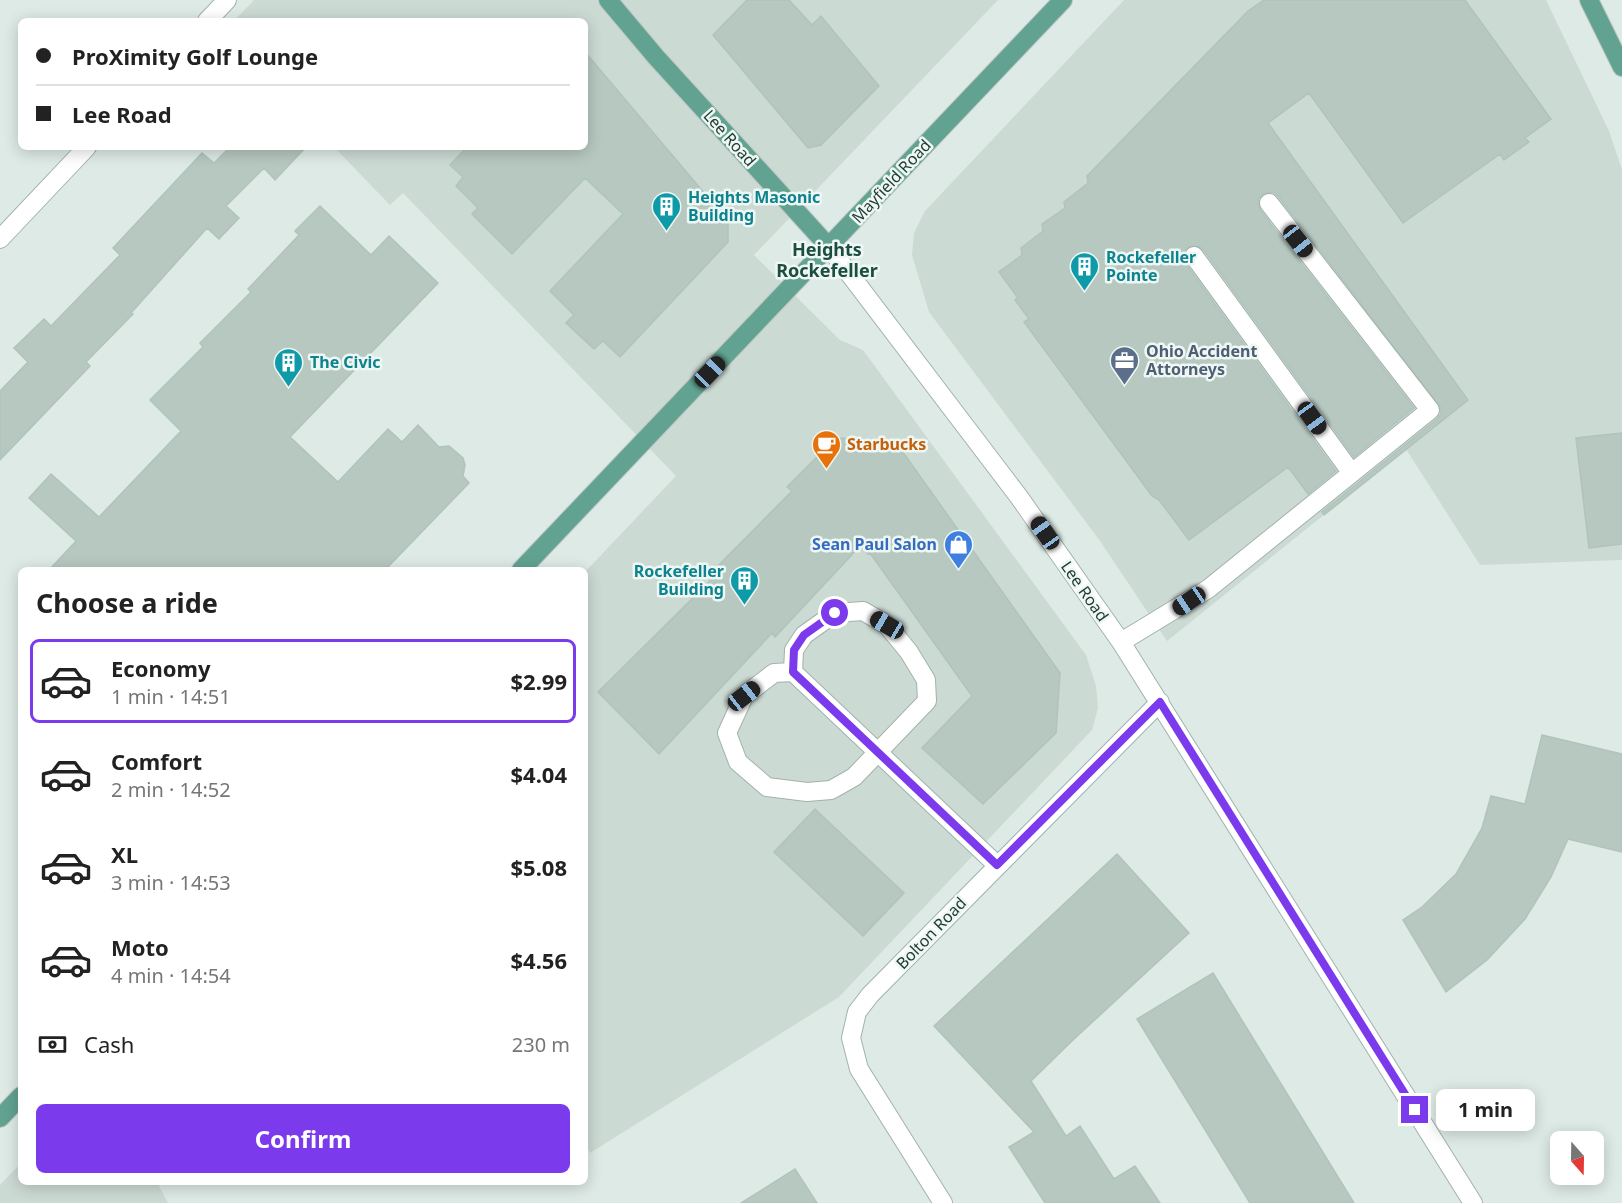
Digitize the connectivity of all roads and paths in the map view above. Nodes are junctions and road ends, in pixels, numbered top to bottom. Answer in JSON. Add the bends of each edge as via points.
{"nodes":[{"id":1,"x":226,"y":0,"type":"edge"},
{"id":2,"x":608,"y":0,"type":"edge"},
{"id":3,"x":1063,"y":0,"type":"edge"},
{"id":4,"x":1589,"y":0,"type":"edge"},
{"id":5,"x":210,"y":18,"type":"edge"},
{"id":6,"x":1622,"y":67,"type":"edge"},
{"id":7,"x":84,"y":150,"type":"edge"},
{"id":8,"x":1269,"y":203,"type":"dead end"},
{"id":9,"x":0,"y":239,"type":"edge"},
{"id":10,"x":830,"y":247,"type":"junction"},
{"id":11,"x":1194,"y":256,"type":"dead end"},
{"id":12,"x":1351,"y":472,"type":"junction"},
{"id":13,"x":524,"y":567,"type":"edge"},
{"id":14,"x":1121,"y":642,"type":"junction"},
{"id":15,"x":793,"y":672,"type":"junction"},
{"id":16,"x":1160,"y":702,"type":"junction"},
{"id":17,"x":879,"y":753,"type":"junction"},
{"id":18,"x":997,"y":865,"type":"junction"},
{"id":19,"x":18,"y":1099,"type":"edge"},
{"id":20,"x":0,"y":1118,"type":"edge"},
{"id":21,"x":943,"y":1203,"type":"edge"},
{"id":22,"x":1473,"y":1203,"type":"edge"}],
"edges":[{"from":1,"to":5,"type":"street"},
{"from":2,"to":10,"type":"main road","name":"Lee Road"},
{"from":3,"to":10,"type":"main road","name":"Mayfield Road"},
{"from":4,"to":6,"type":"main road"},
{"from":7,"to":9,"type":"street"},
{"from":8,"to":12,"type":"street","via":[[1430,410]]},
{"from":10,"to":13,"type":"main road","name":"Mayfield Road"},
{"from":10,"to":14,"type":"street","name":"Lee Road","via":[[1019,497]]},
{"from":11,"to":12,"type":"street"},
{"from":12,"to":14,"type":"street","via":[[1208,589]]},
{"from":14,"to":16,"type":"street","name":"Lee Road"},
{"from":15,"to":17,"type":"street"},
{"from":15,"to":17,"type":"street","via":[[774,673],[744,696],[727,733],[738,762],[767,787],[807,792],[831,789],[854,777]]},
{"from":15,"to":17,"type":"street","via":[[794,650],[804,635],[835,613],[863,611],[887,625],[926,680],[927,700]]},
{"from":16,"to":18,"type":"street","name":"Bolton Road"},
{"from":16,"to":22,"type":"street","name":"Lee Road"},
{"from":17,"to":18,"type":"street"},
{"from":18,"to":21,"type":"street","name":"Bolton Road","via":[[870,995],[857,1012],[850,1038],[860,1069]]},
{"from":19,"to":20,"type":"main road"}]}
